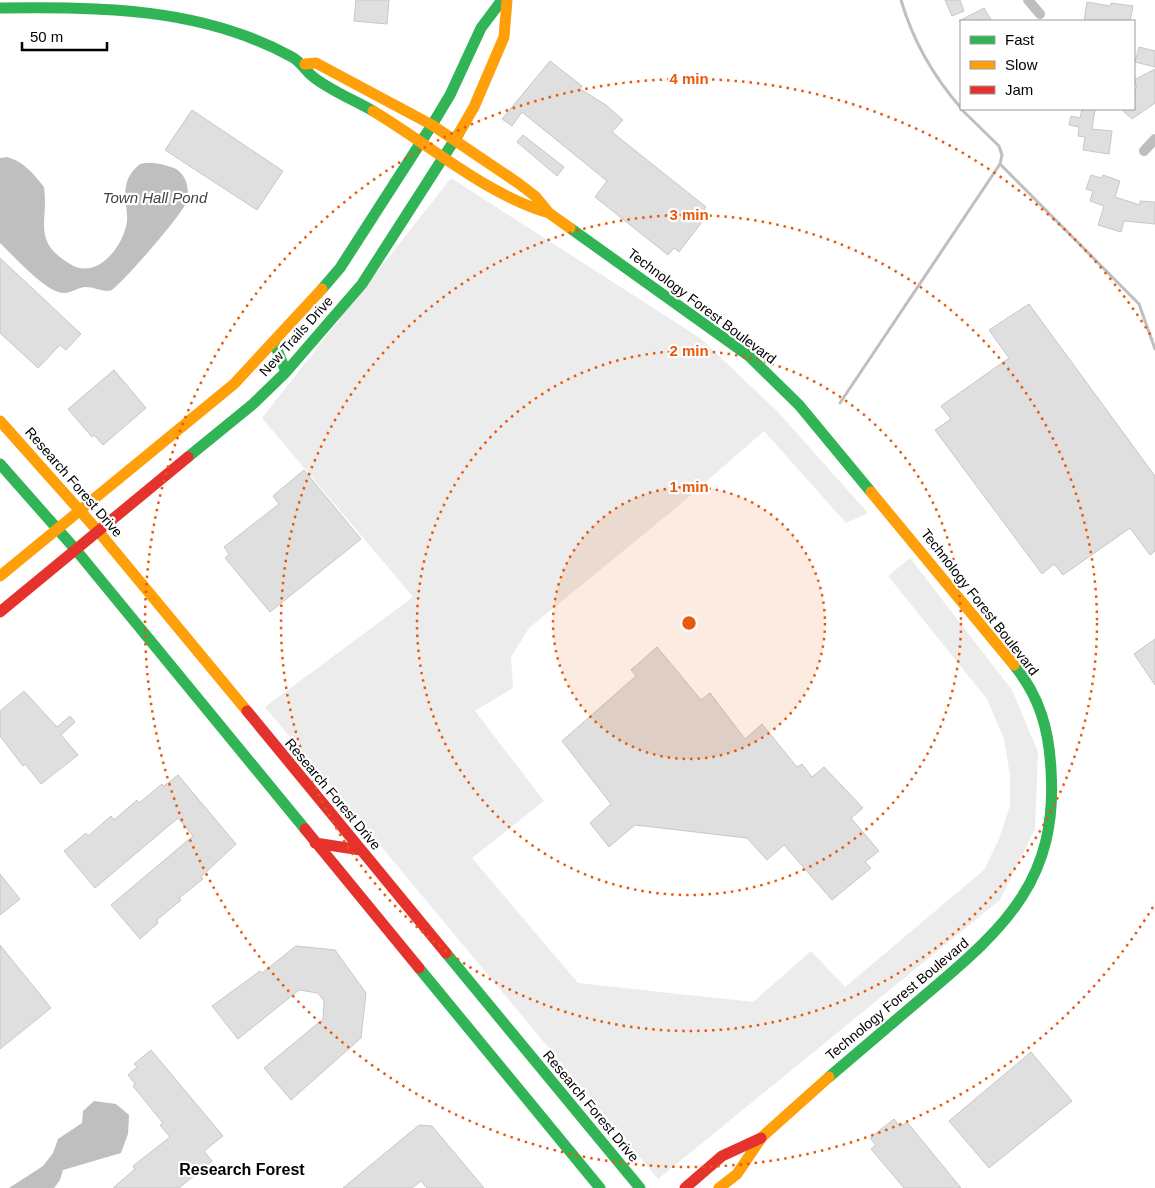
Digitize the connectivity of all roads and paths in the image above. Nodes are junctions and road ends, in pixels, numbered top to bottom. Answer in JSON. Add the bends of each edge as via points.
{"nodes":[{"id":1,"x":502,"y":0,"type":"edge"},
{"id":2,"x":507,"y":0,"type":"edge"},
{"id":3,"x":1028,"y":0,"type":"edge"},
{"id":4,"x":0,"y":8,"type":"edge"},
{"id":5,"x":1040,"y":14,"type":"dead end"},
{"id":6,"x":305,"y":64,"type":"junction"},
{"id":7,"x":432,"y":125,"type":"junction"},
{"id":8,"x":1155,"y":139,"type":"edge"},
{"id":9,"x":422,"y":141,"type":"junction"},
{"id":10,"x":455,"y":141,"type":"junction"},
{"id":11,"x":1144,"y":150,"type":"dead end"},
{"id":12,"x":445,"y":157,"type":"junction"},
{"id":13,"x":549,"y":213,"type":"junction"},
{"id":14,"x":274,"y":342,"type":"junction"},
{"id":15,"x":259,"y":357,"type":"junction"},
{"id":16,"x":286,"y":372,"type":"junction"},
{"id":17,"x":0,"y":421,"type":"edge"},
{"id":18,"x":0,"y":464,"type":"edge"},
{"id":19,"x":80,"y":511,"type":"junction"},
{"id":20,"x":58,"y":529,"type":"junction"},
{"id":21,"x":98,"y":531,"type":"junction"},
{"id":22,"x":76,"y":550,"type":"junction"},
{"id":23,"x":0,"y":576,"type":"edge"},
{"id":24,"x":0,"y":612,"type":"edge"},
{"id":25,"x":315,"y":843,"type":"junction"},
{"id":26,"x":360,"y":850,"type":"junction"},
{"id":27,"x":762,"y":1137,"type":"junction"},
{"id":28,"x":600,"y":1188,"type":"edge"},
{"id":29,"x":640,"y":1188,"type":"edge"},
{"id":30,"x":685,"y":1188,"type":"edge"},
{"id":31,"x":719,"y":1188,"type":"edge"}],
"edges":[{"from":1,"to":7,"type":"street","name":"New Trails Drive","via":[[481,28]]},
{"from":2,"to":10,"type":"street","name":"New Trails Drive","via":[[504,37],[474,107]]},
{"from":3,"to":5,"type":"street"},
{"from":4,"to":6,"type":"street","name":"Technology Forest Boulevard","via":[[126,8],[162,12],[223,28]]},
{"from":6,"to":7,"type":"street","name":"Technology Forest Boulevard","via":[[316,63]]},
{"from":6,"to":9,"type":"street","name":"Technology Forest Boulevard","via":[[310,75]]},
{"from":7,"to":9,"type":"street","name":"New Trails Drive"},
{"from":7,"to":10,"type":"street","name":"Technology Forest Boulevard"},
{"from":8,"to":11,"type":"street"},
{"from":9,"to":12,"type":"street","name":"Technology Forest Boulevard"},
{"from":9,"to":14,"type":"street","name":"New Trails Drive","via":[[340,268]]},
{"from":10,"to":12,"type":"street","name":"New Trails Drive"},
{"from":10,"to":13,"type":"street","name":"Technology Forest Boulevard","via":[[535,196]]},
{"from":12,"to":13,"type":"street","name":"Technology Forest Boulevard","via":[[499,193],[527,208]]},
{"from":12,"to":16,"type":"street","name":"New Trails Drive","via":[[362,284]]},
{"from":13,"to":27,"type":"street","name":"Technology Forest Boulevard","via":[[698,318],[777,381],[1011,661],[1032,693],[1044,720],[1053,773],[1050,823],[1038,870],[1014,911],[982,948],[863,1046]]},
{"from":14,"to":15,"type":"street","name":"New Trails Drive"},
{"from":14,"to":16,"type":"street"},
{"from":15,"to":16,"type":"street"},
{"from":15,"to":19,"type":"street","name":"New Trails Drive","via":[[234,384]]},
{"from":16,"to":21,"type":"street","name":"New Trails Drive","via":[[244,411]]},
{"from":17,"to":19,"type":"street","name":"Research Forest Drive"},
{"from":18,"to":20,"type":"street"},
{"from":19,"to":20,"type":"street","name":"New Trails Drive"},
{"from":19,"to":21,"type":"street","name":"Research Forest Drive"},
{"from":20,"to":22,"type":"street"},
{"from":20,"to":23,"type":"street","name":"New Trails Drive"},
{"from":21,"to":22,"type":"street","name":"New Trails Drive"},
{"from":21,"to":26,"type":"street","name":"Research Forest Drive"},
{"from":22,"to":24,"type":"street","name":"New Trails Drive"},
{"from":22,"to":25,"type":"street"},
{"from":25,"to":26,"type":"street"},
{"from":25,"to":28,"type":"street"},
{"from":26,"to":29,"type":"street","name":"Research Forest Drive"},
{"from":27,"to":30,"type":"street","name":"Technology Forest Boulevard","via":[[722,1156]]},
{"from":27,"to":31,"type":"street","name":"Technology Forest Boulevard","via":[[738,1174]]}]}
